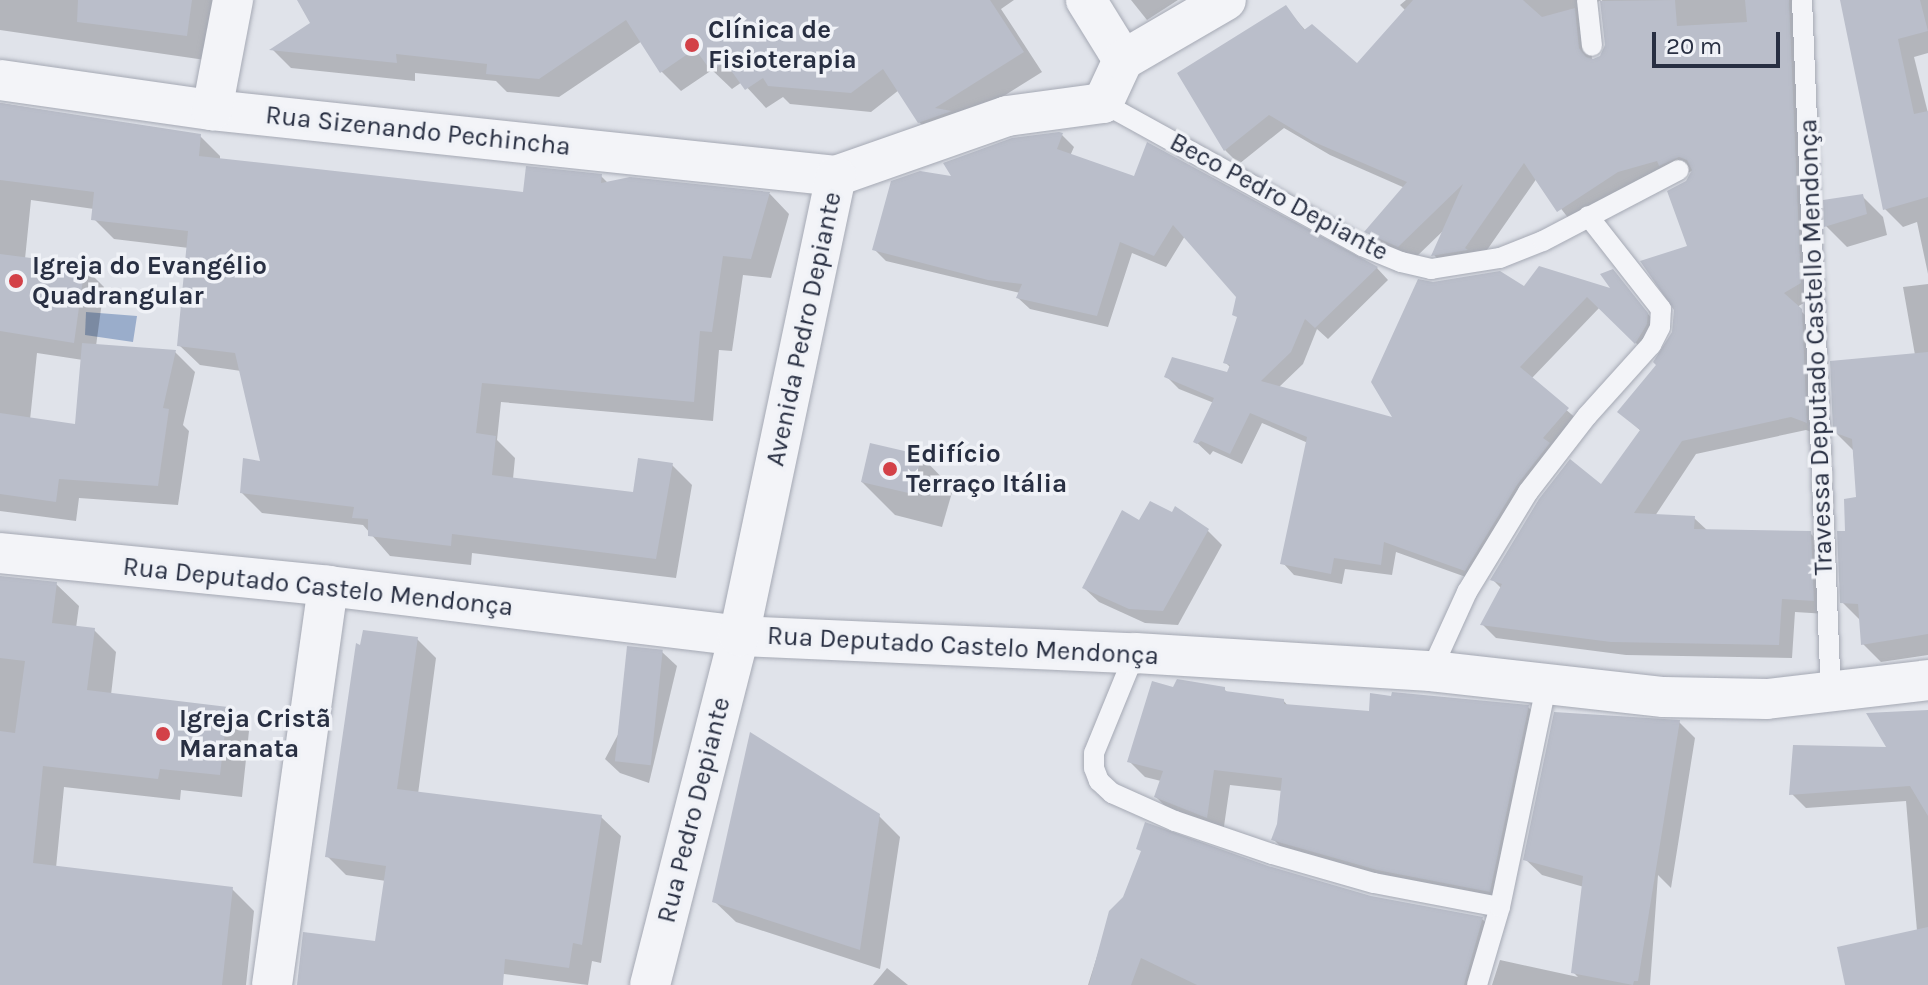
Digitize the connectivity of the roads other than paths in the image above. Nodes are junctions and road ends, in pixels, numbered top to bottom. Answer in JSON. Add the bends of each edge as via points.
{"nodes":[{"id":1,"x":233,"y":0,"type":"edge"},
{"id":2,"x":1086,"y":0,"type":"edge"},
{"id":3,"x":1226,"y":0,"type":"edge"},
{"id":4,"x":1587,"y":0,"type":"edge"},
{"id":5,"x":1802,"y":0,"type":"edge"},
{"id":6,"x":1592,"y":46,"type":"dead end"},
{"id":7,"x":1123,"y":60,"type":"junction"},
{"id":8,"x":0,"y":80,"type":"edge"},
{"id":9,"x":1103,"y":103,"type":"junction"},
{"id":10,"x":212,"y":110,"type":"junction"},
{"id":11,"x":1679,"y":170,"type":"dead end"},
{"id":12,"x":836,"y":176,"type":"junction"},
{"id":13,"x":1588,"y":216,"type":"junction"},
{"id":14,"x":0,"y":553,"type":"edge"},
{"id":15,"x":328,"y":586,"type":"junction"},
{"id":16,"x":739,"y":636,"type":"junction"},
{"id":17,"x":1135,"y":653,"type":"junction"},
{"id":18,"x":1431,"y":671,"type":"junction"},
{"id":19,"x":1928,"y":680,"type":"edge"},
{"id":20,"x":1547,"y":683,"type":"junction"},
{"id":21,"x":1831,"y":694,"type":"junction"},
{"id":22,"x":1500,"y":907,"type":"junction"},
{"id":23,"x":272,"y":985,"type":"edge"},
{"id":24,"x":650,"y":985,"type":"edge"},
{"id":25,"x":1477,"y":985,"type":"edge"}],
"edges":[{"from":1,"to":10,"type":"street"},
{"from":2,"to":7,"type":"street"},
{"from":3,"to":7,"type":"street"},
{"from":4,"to":6,"type":"lane"},
{"from":5,"to":21,"type":"lane","name":"Travessa Deputado Castello Mendonça"},
{"from":7,"to":9,"type":"street"},
{"from":8,"to":10,"type":"street","name":"Rua Sizenando Pechincha"},
{"from":9,"to":12,"type":"street","name":"Avenida Pedro Depiante","via":[[1007,116]]},
{"from":9,"to":13,"type":"lane","name":"Beco Pedro Depiante","via":[[1362,246],[1431,269],[1500,258]]},
{"from":10,"to":12,"type":"street","name":"Rua Sizenando Pechincha"},
{"from":11,"to":13,"type":"lane","name":"Beco Pedro Depiante"},
{"from":12,"to":16,"type":"street","name":"Avenida Pedro Depiante"},
{"from":13,"to":18,"type":"lane","via":[[1661,309],[1660,327],[1651,345],[1528,492],[1467,592]]},
{"from":14,"to":15,"type":"street","name":"Rua Deputado Castelo Mendonça"},
{"from":15,"to":16,"type":"street","name":"Rua Deputado Castelo Mendonça"},
{"from":15,"to":23,"type":"street"},
{"from":16,"to":17,"type":"street","name":"Rua Deputado Castelo Mendonça"},
{"from":16,"to":24,"type":"street","name":"Rua Pedro Depiante"},
{"from":17,"to":18,"type":"street","name":"Rua Deputado Castelo Mendonça"},
{"from":17,"to":22,"type":"lane","via":[[1094,753],[1099,781],[1112,793],[1272,854],[1374,883]]},
{"from":18,"to":20,"type":"street","name":"Rua Deputado Castelo Mendonça"},
{"from":19,"to":21,"type":"street","name":"Rua Deputado Castelo Mendonça"},
{"from":20,"to":21,"type":"street","name":"Rua Deputado Castelo Mendonça","via":[[1664,697]]},
{"from":20,"to":22,"type":"lane"},
{"from":22,"to":25,"type":"lane"}]}
